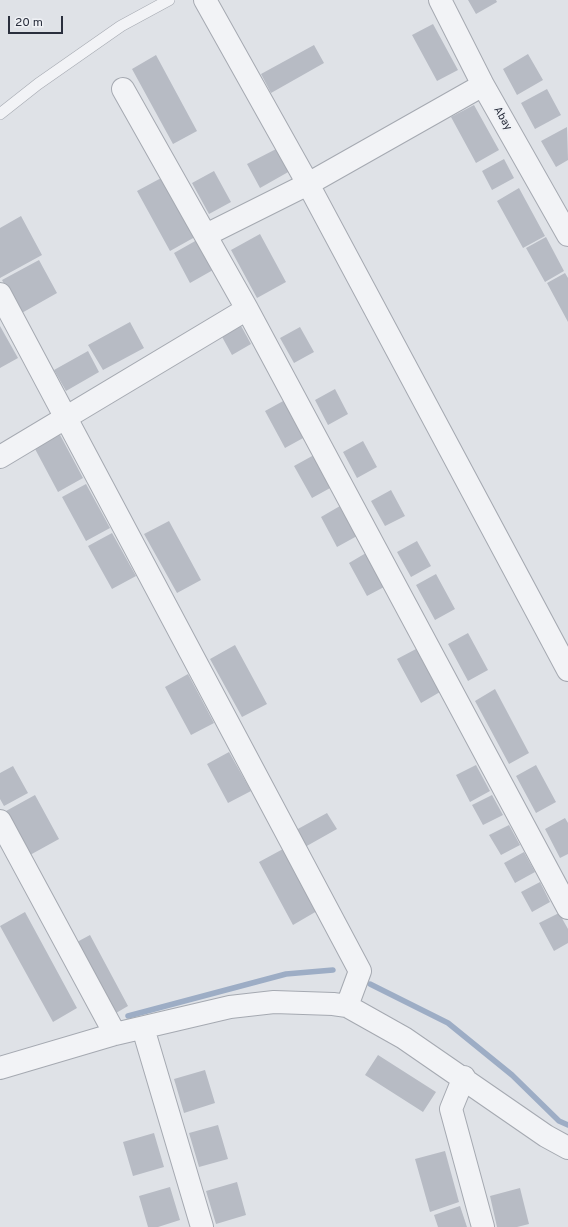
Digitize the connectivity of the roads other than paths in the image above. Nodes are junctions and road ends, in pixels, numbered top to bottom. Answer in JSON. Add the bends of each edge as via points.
{"nodes":[{"id":1,"x":169,"y":0,"type":"edge"},
{"id":2,"x":205,"y":0,"type":"edge"},
{"id":3,"x":440,"y":0,"type":"edge"},
{"id":4,"x":483,"y":85,"type":"junction"},
{"id":5,"x":123,"y":89,"type":"dead end"},
{"id":6,"x":0,"y":114,"type":"edge"},
{"id":7,"x":308,"y":184,"type":"junction"},
{"id":8,"x":206,"y":235,"type":"junction"},
{"id":9,"x":568,"y":235,"type":"edge"},
{"id":10,"x":0,"y":294,"type":"edge"},
{"id":11,"x":247,"y":309,"type":"junction"},
{"id":12,"x":65,"y":416,"type":"junction"},
{"id":13,"x":0,"y":457,"type":"edge"},
{"id":14,"x":568,"y":670,"type":"edge"},
{"id":15,"x":0,"y":821,"type":"edge"},
{"id":16,"x":568,"y":908,"type":"edge"},
{"id":17,"x":347,"y":1006,"type":"junction"},
{"id":18,"x":143,"y":1028,"type":"junction"},
{"id":19,"x":115,"y":1034,"type":"junction"},
{"id":20,"x":0,"y":1068,"type":"edge"},
{"id":21,"x":464,"y":1077,"type":"junction"},
{"id":22,"x":568,"y":1148,"type":"edge"},
{"id":23,"x":202,"y":1227,"type":"edge"},
{"id":24,"x":483,"y":1227,"type":"edge"}],
"edges":[{"from":1,"to":6,"type":"lane","via":[[121,26]]},
{"from":2,"to":7,"type":"street"},
{"from":3,"to":4,"type":"street","name":"Abay"},
{"from":4,"to":7,"type":"street"},
{"from":4,"to":9,"type":"street","name":"Abay"},
{"from":5,"to":8,"type":"street"},
{"from":7,"to":8,"type":"street"},
{"from":7,"to":14,"type":"street"},
{"from":8,"to":11,"type":"street"},
{"from":10,"to":12,"type":"street"},
{"from":11,"to":12,"type":"street"},
{"from":11,"to":16,"type":"street"},
{"from":12,"to":13,"type":"street"},
{"from":12,"to":17,"type":"street","via":[[360,971]]},
{"from":15,"to":19,"type":"street"},
{"from":17,"to":18,"type":"street","via":[[304,1002],[260,1002]]},
{"from":17,"to":21,"type":"street","via":[[404,1038]]},
{"from":18,"to":19,"type":"street"},
{"from":18,"to":23,"type":"street"},
{"from":19,"to":20,"type":"street"},
{"from":21,"to":22,"type":"street","via":[[546,1136]]},
{"from":21,"to":24,"type":"street","via":[[451,1109]]}]}
